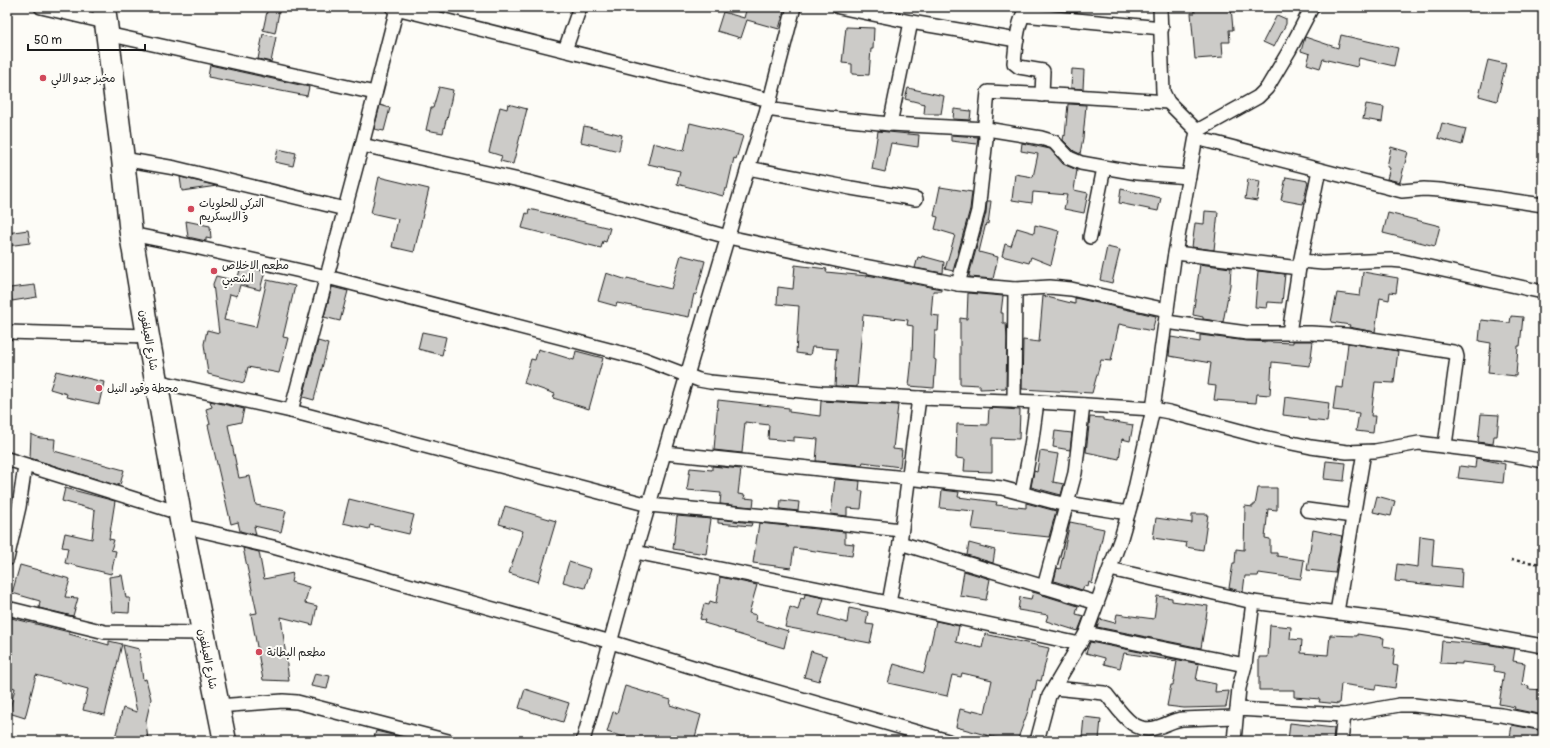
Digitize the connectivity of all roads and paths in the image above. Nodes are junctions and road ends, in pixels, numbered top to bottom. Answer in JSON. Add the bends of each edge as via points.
{"nodes":[{"id":1,"x":41,"y":7,"type":"edge"},
{"id":2,"x":580,"y":7,"type":"edge"},
{"id":3,"x":794,"y":7,"type":"edge"},
{"id":4,"x":839,"y":7,"type":"edge"},
{"id":5,"x":1160,"y":7,"type":"edge"},
{"id":6,"x":1312,"y":7,"type":"edge"},
{"id":7,"x":395,"y":8,"type":"edge"},
{"id":8,"x":1025,"y":11,"type":"edge"},
{"id":9,"x":105,"y":21,"type":"edge"},
{"id":10,"x":911,"y":22,"type":"junction"},
{"id":11,"x":1162,"y":28,"type":"junction"},
{"id":12,"x":1017,"y":40,"type":"junction"},
{"id":13,"x":565,"y":50,"type":"junction"},
{"id":14,"x":375,"y":93,"type":"junction"},
{"id":15,"x":1042,"y":94,"type":"junction"},
{"id":16,"x":1168,"y":102,"type":"junction"},
{"id":17,"x":769,"y":104,"type":"junction"},
{"id":18,"x":890,"y":124,"type":"junction"},
{"id":19,"x":987,"y":128,"type":"junction"},
{"id":20,"x":1197,"y":135,"type":"junction"},
{"id":21,"x":362,"y":145,"type":"junction"},
{"id":22,"x":123,"y":159,"type":"junction"},
{"id":23,"x":748,"y":168,"type":"junction"},
{"id":24,"x":1104,"y":168,"type":"junction"},
{"id":25,"x":1319,"y":170,"type":"junction"},
{"id":26,"x":1189,"y":177,"type":"junction"},
{"id":27,"x":916,"y":199,"type":"dead end"},
{"id":28,"x":1543,"y":205,"type":"edge"},
{"id":29,"x":345,"y":209,"type":"junction"},
{"id":30,"x":131,"y":234,"type":"junction"},
{"id":31,"x":728,"y":237,"type":"junction"},
{"id":32,"x":1090,"y":237,"type":"dead end"},
{"id":33,"x":1176,"y":253,"type":"junction"},
{"id":34,"x":1300,"y":264,"type":"junction"},
{"id":35,"x":327,"y":277,"type":"junction"},
{"id":36,"x":958,"y":284,"type":"junction"},
{"id":37,"x":1015,"y":289,"type":"junction"},
{"id":38,"x":1543,"y":292,"type":"edge"},
{"id":39,"x":1166,"y":316,"type":"junction"},
{"id":40,"x":7,"y":332,"type":"edge"},
{"id":41,"x":1289,"y":333,"type":"junction"},
{"id":42,"x":148,"y":336,"type":"junction"},
{"id":43,"x":687,"y":375,"type":"junction"},
{"id":44,"x":156,"y":381,"type":"junction"},
{"id":45,"x":919,"y":398,"type":"junction"},
{"id":46,"x":1014,"y":401,"type":"junction"},
{"id":47,"x":1037,"y":402,"type":"junction"},
{"id":48,"x":1083,"y":405,"type":"junction"},
{"id":49,"x":1153,"y":409,"type":"junction"},
{"id":50,"x":291,"y":411,"type":"junction"},
{"id":51,"x":1444,"y":445,"type":"junction"},
{"id":52,"x":1364,"y":452,"type":"junction"},
{"id":53,"x":665,"y":453,"type":"junction"},
{"id":54,"x":7,"y":459,"type":"edge"},
{"id":55,"x":1543,"y":461,"type":"edge"},
{"id":56,"x":24,"y":466,"type":"junction"},
{"id":57,"x":908,"y":478,"type":"junction"},
{"id":58,"x":1022,"y":492,"type":"junction"},
{"id":59,"x":1067,"y":504,"type":"junction"},
{"id":60,"x":649,"y":505,"type":"junction"},
{"id":61,"x":1307,"y":510,"type":"dead end"},
{"id":62,"x":1128,"y":513,"type":"junction"},
{"id":63,"x":1353,"y":516,"type":"junction"},
{"id":64,"x":180,"y":520,"type":"junction"},
{"id":65,"x":900,"y":537,"type":"junction"},
{"id":66,"x":635,"y":552,"type":"junction"},
{"id":67,"x":7,"y":559,"type":"edge"},
{"id":68,"x":1511,"y":560,"type":"dead end"},
{"id":69,"x":1543,"y":564,"type":"edge"},
{"id":70,"x":1110,"y":569,"type":"junction"},
{"id":71,"x":1044,"y":587,"type":"junction"},
{"id":72,"x":1253,"y":602,"type":"junction"},
{"id":73,"x":889,"y":603,"type":"junction"},
{"id":74,"x":1097,"y":603,"type":"junction"},
{"id":75,"x":7,"y":608,"type":"edge"},
{"id":76,"x":1337,"y":612,"type":"junction"},
{"id":77,"x":203,"y":633,"type":"junction"},
{"id":78,"x":1083,"y":639,"type":"junction"},
{"id":79,"x":611,"y":642,"type":"junction"},
{"id":80,"x":1543,"y":646,"type":"edge"},
{"id":81,"x":1245,"y":665,"type":"junction"},
{"id":82,"x":1054,"y":688,"type":"junction"},
{"id":83,"x":218,"y":706,"type":"junction"},
{"id":84,"x":1236,"y":713,"type":"junction"},
{"id":85,"x":1344,"y":716,"type":"junction"},
{"id":86,"x":1543,"y":723,"type":"edge"},
{"id":87,"x":225,"y":741,"type":"edge"},
{"id":88,"x":448,"y":741,"type":"edge"},
{"id":89,"x":583,"y":741,"type":"edge"},
{"id":90,"x":948,"y":741,"type":"edge"},
{"id":91,"x":1037,"y":741,"type":"edge"},
{"id":92,"x":1234,"y":741,"type":"edge"},
{"id":93,"x":1341,"y":741,"type":"edge"}],
"edges":[{"from":1,"to":9,"type":"street"},
{"from":2,"to":13,"type":"street"},
{"from":3,"to":17,"type":"street"},
{"from":4,"to":10,"type":"street"},
{"from":5,"to":11,"type":"street"},
{"from":6,"to":20,"type":"street","via":[[1267,88],[1258,97]]},
{"from":7,"to":13,"type":"street"},
{"from":7,"to":14,"type":"street"},
{"from":8,"to":11,"type":"street"},
{"from":8,"to":12,"type":"street"},
{"from":9,"to":14,"type":"street"},
{"from":9,"to":22,"type":"highway","name":"شارع العيلفون"},
{"from":10,"to":12,"type":"street"},
{"from":10,"to":18,"type":"street"},
{"from":11,"to":16,"type":"street","via":[[1162,88]]},
{"from":12,"to":15,"type":"street","via":[[1014,63],[1019,67],[1043,71]]},
{"from":13,"to":17,"type":"street"},
{"from":14,"to":21,"type":"street"},
{"from":15,"to":16,"type":"street"},
{"from":15,"to":19,"type":"street","via":[[988,92],[985,123]]},
{"from":16,"to":20,"type":"street"},
{"from":17,"to":18,"type":"street","via":[[829,118]]},
{"from":17,"to":23,"type":"street"},
{"from":18,"to":19,"type":"street"},
{"from":19,"to":24,"type":"street","via":[[1054,142],[1074,161]]},
{"from":19,"to":36,"type":"street","via":[[978,211]]},
{"from":20,"to":25,"type":"street"},
{"from":20,"to":26,"type":"street"},
{"from":21,"to":29,"type":"street"},
{"from":21,"to":31,"type":"street","via":[[528,182]]},
{"from":22,"to":29,"type":"street","via":[[175,168]]},
{"from":22,"to":30,"type":"highway","name":"شارع العيلفون"},
{"from":23,"to":27,"type":"street"},
{"from":23,"to":31,"type":"street"},
{"from":24,"to":26,"type":"street"},
{"from":24,"to":32,"type":"street"},
{"from":25,"to":28,"type":"street","via":[[1402,191],[1440,190]]},
{"from":25,"to":34,"type":"street"},
{"from":26,"to":33,"type":"street"},
{"from":29,"to":35,"type":"street"},
{"from":30,"to":35,"type":"street"},
{"from":30,"to":42,"type":"highway","name":"شارع العيلفون"},
{"from":31,"to":36,"type":"street"},
{"from":31,"to":43,"type":"street"},
{"from":33,"to":34,"type":"street"},
{"from":33,"to":39,"type":"street"},
{"from":34,"to":38,"type":"street","via":[[1402,260]]},
{"from":34,"to":41,"type":"street"},
{"from":35,"to":43,"type":"street","via":[[644,359]]},
{"from":35,"to":50,"type":"street"},
{"from":36,"to":37,"type":"street"},
{"from":37,"to":39,"type":"street","via":[[1071,289]]},
{"from":37,"to":46,"type":"street"},
{"from":39,"to":41,"type":"street","via":[[1247,334]]},
{"from":39,"to":49,"type":"street"},
{"from":40,"to":42,"type":"street"},
{"from":41,"to":51,"type":"street","via":[[1346,335],[1456,353]]},
{"from":42,"to":44,"type":"highway","name":"شارع العيلفون"},
{"from":43,"to":45,"type":"street","via":[[723,384]]},
{"from":43,"to":53,"type":"street"},
{"from":44,"to":50,"type":"street"},
{"from":44,"to":64,"type":"highway","name":"شارع العيلفون"},
{"from":45,"to":46,"type":"street"},
{"from":45,"to":57,"type":"street"},
{"from":46,"to":47,"type":"street"},
{"from":47,"to":48,"type":"street"},
{"from":47,"to":58,"type":"street"},
{"from":48,"to":49,"type":"street"},
{"from":48,"to":59,"type":"street","via":[[1076,469]]},
{"from":49,"to":52,"type":"street","via":[[1289,443],[1347,452]]},
{"from":49,"to":62,"type":"street"},
{"from":50,"to":60,"type":"street"},
{"from":51,"to":52,"type":"street","via":[[1420,443]]},
{"from":51,"to":55,"type":"street"},
{"from":52,"to":63,"type":"street"},
{"from":53,"to":57,"type":"street"},
{"from":53,"to":60,"type":"street"},
{"from":54,"to":56,"type":"street"},
{"from":56,"to":64,"type":"street"},
{"from":56,"to":67,"type":"street","via":[[19,507]]},
{"from":57,"to":58,"type":"street"},
{"from":57,"to":65,"type":"street"},
{"from":58,"to":59,"type":"street"},
{"from":59,"to":62,"type":"street"},
{"from":59,"to":71,"type":"street"},
{"from":60,"to":65,"type":"street","via":[[810,520]]},
{"from":60,"to":66,"type":"street"},
{"from":61,"to":63,"type":"street"},
{"from":62,"to":70,"type":"street"},
{"from":63,"to":76,"type":"street"},
{"from":64,"to":77,"type":"highway","name":"شارع العيلفون"},
{"from":64,"to":79,"type":"street"},
{"from":65,"to":71,"type":"street"},
{"from":65,"to":73,"type":"street"},
{"from":66,"to":73,"type":"street"},
{"from":66,"to":79,"type":"street"},
{"from":68,"to":69,"type":"path"},
{"from":70,"to":72,"type":"street"},
{"from":70,"to":74,"type":"street"},
{"from":71,"to":74,"type":"street"},
{"from":72,"to":76,"type":"street"},
{"from":72,"to":81,"type":"street"},
{"from":73,"to":78,"type":"street"},
{"from":74,"to":78,"type":"street"},
{"from":75,"to":77,"type":"street","via":[[105,632]]},
{"from":76,"to":80,"type":"street"},
{"from":77,"to":83,"type":"highway","name":"شارع العيلفون"},
{"from":78,"to":81,"type":"street"},
{"from":78,"to":82,"type":"street"},
{"from":79,"to":89,"type":"street"},
{"from":79,"to":90,"type":"street"},
{"from":81,"to":84,"type":"street"},
{"from":82,"to":84,"type":"street","via":[[1104,693],[1130,723],[1145,728],[1160,727],[1176,719]]},
{"from":82,"to":91,"type":"street","via":[[1045,707]]},
{"from":83,"to":87,"type":"highway","name":"شارع العيلفون"},
{"from":83,"to":88,"type":"street","via":[[297,702]]},
{"from":84,"to":85,"type":"street"},
{"from":84,"to":92,"type":"street"},
{"from":85,"to":86,"type":"street","via":[[1399,705],[1414,705],[1501,715]]},
{"from":85,"to":93,"type":"street"}]}
